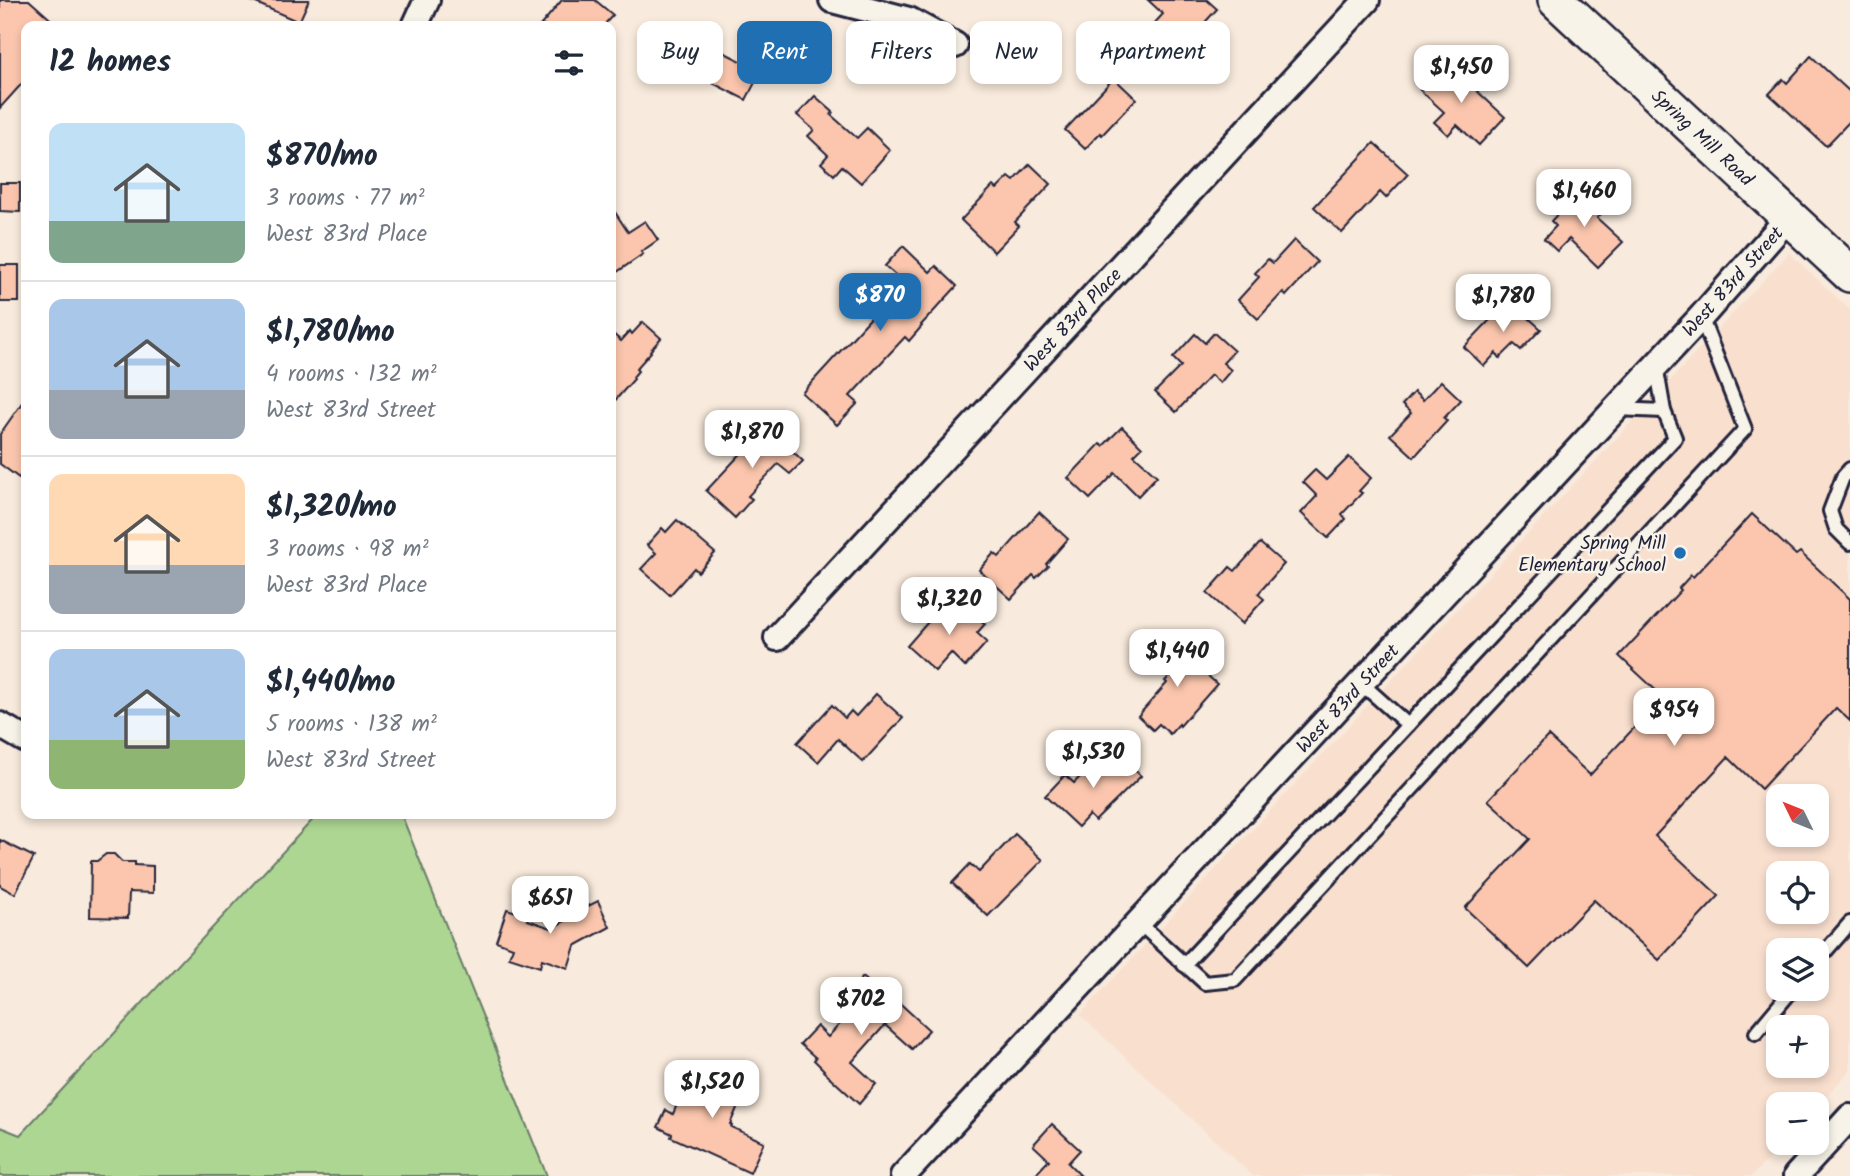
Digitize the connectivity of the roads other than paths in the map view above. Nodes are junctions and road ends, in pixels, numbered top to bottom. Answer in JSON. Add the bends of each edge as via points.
{"nodes":[{"id":1,"x":427,"y":0,"type":"edge"},
{"id":2,"x":832,"y":0,"type":"edge"},
{"id":3,"x":1367,"y":0,"type":"edge"},
{"id":4,"x":1556,"y":0,"type":"edge"},
{"id":5,"x":417,"y":21,"type":"edge"},
{"id":6,"x":911,"y":21,"type":"edge"},
{"id":7,"x":1789,"y":217,"type":"junction"},
{"id":8,"x":1846,"y":263,"type":"edge"},
{"id":9,"x":1701,"y":317,"type":"junction"},
{"id":10,"x":1656,"y":365,"type":"junction"},
{"id":11,"x":1615,"y":409,"type":"junction"},
{"id":12,"x":1664,"y":411,"type":"junction"},
{"id":13,"x":1850,"y":470,"type":"edge"},
{"id":14,"x":1850,"y":543,"type":"edge"},
{"id":15,"x":777,"y":638,"type":"dead end"},
{"id":16,"x":1361,"y":683,"type":"junction"},
{"id":17,"x":0,"y":725,"type":"edge"},
{"id":18,"x":1408,"y":725,"type":"junction"},
{"id":19,"x":21,"y":737,"type":"edge"},
{"id":20,"x":1138,"y":922,"type":"junction"},
{"id":21,"x":1850,"y":923,"type":"edge"},
{"id":22,"x":1829,"y":947,"type":"edge"},
{"id":23,"x":1184,"y":965,"type":"junction"},
{"id":24,"x":1783,"y":1001,"type":"edge"},
{"id":25,"x":1756,"y":1032,"type":"dead end"},
{"id":26,"x":1850,"y":1117,"type":"edge"},
{"id":27,"x":903,"y":1176,"type":"edge"},
{"id":28,"x":1796,"y":1176,"type":"edge"}],
"edges":[{"from":1,"to":5,"type":"street"},
{"from":2,"to":6,"type":"street"},
{"from":3,"to":15,"type":"street","name":"West 83rd Place"},
{"from":4,"to":7,"type":"street","name":"Spring Mill Road"},
{"from":7,"to":8,"type":"street","name":"Spring Mill Road"},
{"from":7,"to":9,"type":"street","name":"West 83rd Street"},
{"from":9,"to":10,"type":"street","name":"West 83rd Street"},
{"from":9,"to":23,"type":"lane","via":[[1745,429],[1235,980],[1205,983]]},
{"from":10,"to":11,"type":"street","name":"West 83rd Street"},
{"from":10,"to":12,"type":"lane"},
{"from":11,"to":12,"type":"lane"},
{"from":11,"to":16,"type":"street","name":"West 83rd Street"},
{"from":12,"to":18,"type":"lane","via":[[1675,438]]},
{"from":13,"to":14,"type":"lane","via":[[1830,511],[1836,529]]},
{"from":16,"to":18,"type":"lane"},
{"from":16,"to":20,"type":"street","name":"West 83rd Street"},
{"from":17,"to":19,"type":"street"},
{"from":18,"to":23,"type":"lane"},
{"from":20,"to":23,"type":"lane"},
{"from":20,"to":27,"type":"street","name":"West 83rd Street"},
{"from":21,"to":22,"type":"lane"},
{"from":24,"to":25,"type":"lane"},
{"from":26,"to":28,"type":"street"}]}
